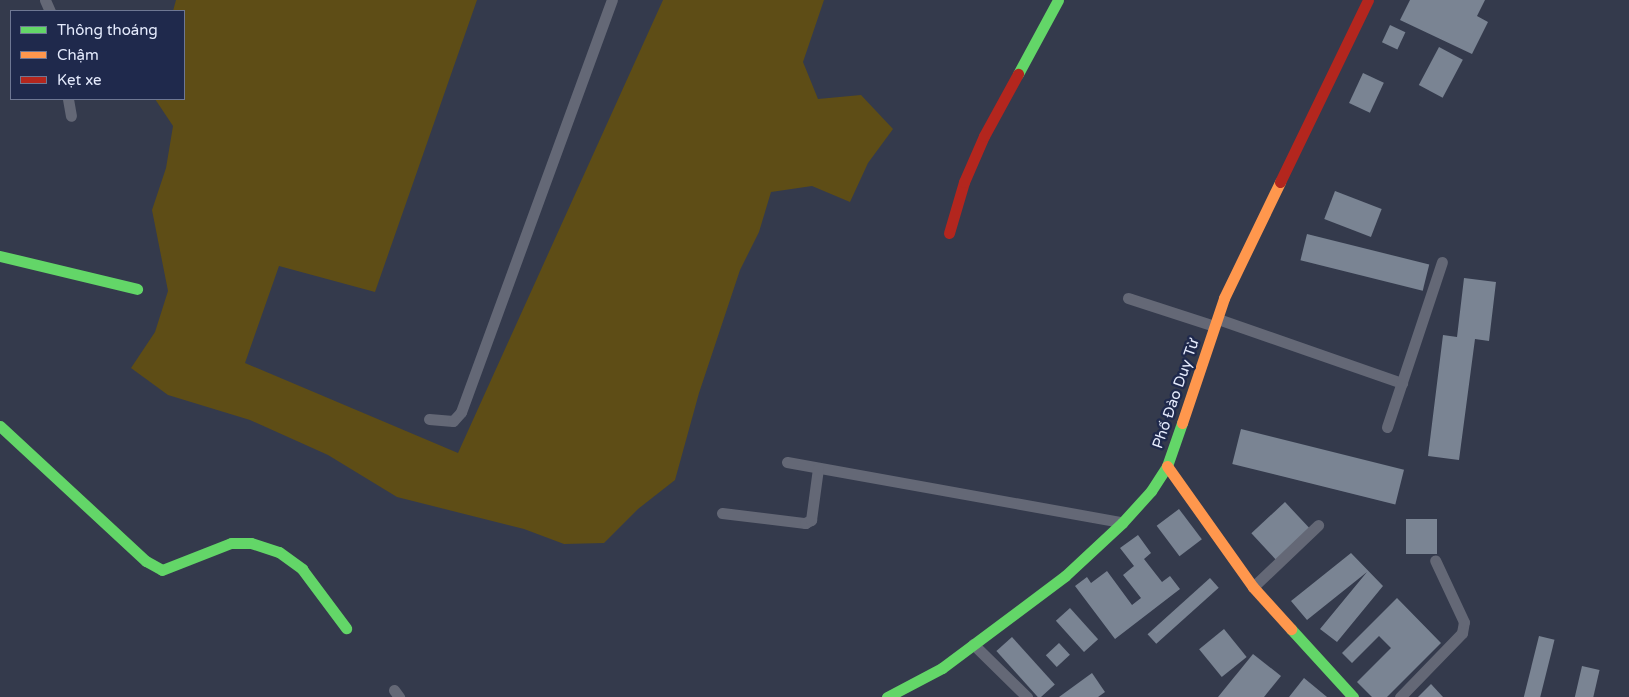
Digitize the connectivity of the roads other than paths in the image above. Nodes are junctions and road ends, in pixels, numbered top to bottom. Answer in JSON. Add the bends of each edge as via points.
{"nodes":[{"id":1,"x":612,"y":0,"type":"edge"},
{"id":2,"x":1058,"y":0,"type":"edge"},
{"id":3,"x":1368,"y":0,"type":"edge"},
{"id":4,"x":68,"y":100,"type":"edge"},
{"id":5,"x":72,"y":116,"type":"dead end"},
{"id":6,"x":949,"y":233,"type":"dead end"},
{"id":7,"x":0,"y":256,"type":"edge"},
{"id":8,"x":1442,"y":262,"type":"dead end"},
{"id":9,"x":137,"y":289,"type":"dead end"},
{"id":10,"x":1128,"y":298,"type":"dead end"},
{"id":11,"x":1217,"y":323,"type":"junction"},
{"id":12,"x":1402,"y":383,"type":"junction"},
{"id":13,"x":429,"y":419,"type":"dead end"},
{"id":14,"x":0,"y":426,"type":"edge"},
{"id":15,"x":1387,"y":427,"type":"dead end"},
{"id":16,"x":787,"y":462,"type":"dead end"},
{"id":17,"x":1167,"y":466,"type":"junction"},
{"id":18,"x":818,"y":468,"type":"junction"},
{"id":19,"x":722,"y":512,"type":"dead end"},
{"id":20,"x":1122,"y":523,"type":"junction"},
{"id":21,"x":1318,"y":525,"type":"dead end"},
{"id":22,"x":1435,"y":560,"type":"dead end"},
{"id":23,"x":1254,"y":587,"type":"junction"},
{"id":24,"x":346,"y":628,"type":"dead end"},
{"id":25,"x":974,"y":644,"type":"junction"},
{"id":26,"x":887,"y":697,"type":"edge"},
{"id":27,"x":1027,"y":697,"type":"edge"},
{"id":28,"x":1353,"y":697,"type":"edge"},
{"id":29,"x":1400,"y":697,"type":"edge"}],
"edges":[{"from":1,"to":13,"type":"lane","via":[[461,412],[453,421]]},
{"from":2,"to":6,"type":"street","via":[[984,136],[964,182]]},
{"from":3,"to":11,"type":"street","name":"Phố Đào Duy Từ","via":[[1224,298]]},
{"from":4,"to":5,"type":"lane"},
{"from":7,"to":9,"type":"street"},
{"from":8,"to":12,"type":"lane"},
{"from":10,"to":11,"type":"lane"},
{"from":11,"to":12,"type":"lane"},
{"from":11,"to":17,"type":"street","name":"Phố Đào Duy Từ"},
{"from":12,"to":15,"type":"lane"},
{"from":14,"to":24,"type":"street","via":[[146,561],[162,570],[231,543],[250,543],[280,552],[302,569]]},
{"from":16,"to":18,"type":"lane"},
{"from":17,"to":20,"type":"street","name":"Phố Đào Duy Từ","via":[[1151,491]]},
{"from":17,"to":23,"type":"street"},
{"from":18,"to":19,"type":"lane","via":[[811,520],[805,523]]},
{"from":18,"to":20,"type":"lane"},
{"from":20,"to":25,"type":"street","name":"Phố Đào Duy Từ","via":[[1065,576]]},
{"from":21,"to":23,"type":"lane"},
{"from":22,"to":29,"type":"lane","via":[[1464,622],[1462,633]]},
{"from":23,"to":28,"type":"street"},
{"from":25,"to":26,"type":"street","name":"Phố Đào Duy Từ","via":[[942,668]]},
{"from":25,"to":27,"type":"lane"}]}
